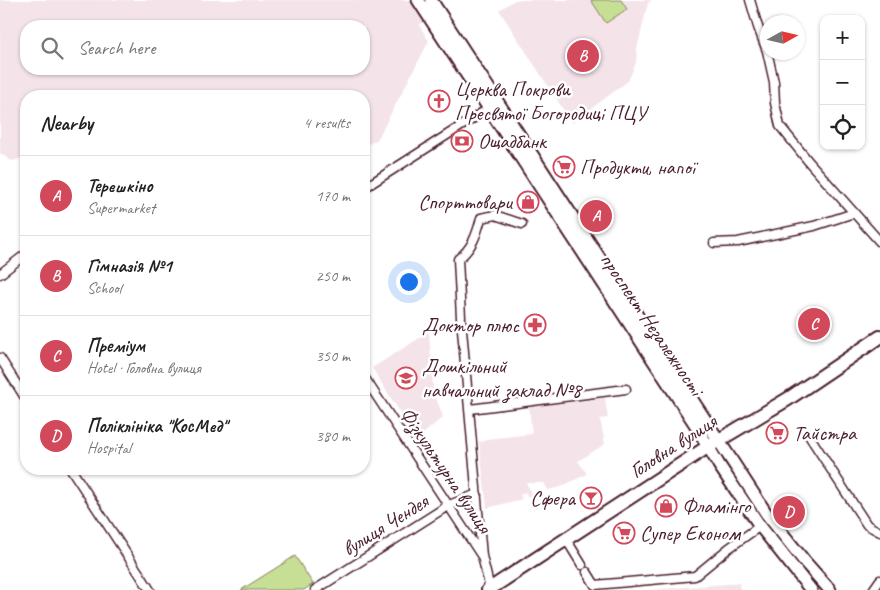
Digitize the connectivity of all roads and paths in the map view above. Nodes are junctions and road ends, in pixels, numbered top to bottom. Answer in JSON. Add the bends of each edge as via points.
{"nodes":[{"id":1,"x":418,"y":0,"type":"edge"},
{"id":2,"x":431,"y":0,"type":"edge"},
{"id":3,"x":750,"y":0,"type":"edge"},
{"id":4,"x":493,"y":106,"type":"junction"},
{"id":5,"x":370,"y":184,"type":"edge"},
{"id":6,"x":854,"y":213,"type":"junction"},
{"id":7,"x":522,"y":224,"type":"dead end"},
{"id":8,"x":880,"y":242,"type":"edge"},
{"id":9,"x":714,"y":243,"type":"dead end"},
{"id":10,"x":20,"y":259,"type":"edge"},
{"id":11,"x":0,"y":274,"type":"edge"},
{"id":12,"x":880,"y":337,"type":"edge"},
{"id":13,"x":0,"y":358,"type":"edge"},
{"id":14,"x":370,"y":387,"type":"edge"},
{"id":15,"x":626,"y":389,"type":"dead end"},
{"id":16,"x":20,"y":390,"type":"edge"},
{"id":17,"x":470,"y":409,"type":"junction"},
{"id":18,"x":808,"y":434,"type":"dead end"},
{"id":19,"x":714,"y":443,"type":"junction"},
{"id":20,"x":75,"y":475,"type":"edge"},
{"id":21,"x":477,"y":494,"type":"junction"},
{"id":22,"x":449,"y":505,"type":"junction"},
{"id":23,"x":760,"y":526,"type":"junction"},
{"id":24,"x":880,"y":532,"type":"edge"},
{"id":25,"x":566,"y":539,"type":"junction"},
{"id":26,"x":482,"y":556,"type":"junction"},
{"id":27,"x":880,"y":580,"type":"edge"},
{"id":28,"x":489,"y":589,"type":"edge"},
{"id":29,"x":150,"y":590,"type":"edge"},
{"id":30,"x":315,"y":590,"type":"edge"},
{"id":31,"x":811,"y":590,"type":"edge"},
{"id":32,"x":830,"y":590,"type":"edge"},
{"id":33,"x":873,"y":590,"type":"edge"}],
"edges":[{"from":1,"to":4,"type":"main road","name":"проспект Незалежності"},
{"from":2,"to":4,"type":"main road","name":"проспект Незалежності"},
{"from":3,"to":6,"type":"street","via":[[767,51],[780,126]]},
{"from":4,"to":5,"type":"street"},
{"from":4,"to":19,"type":"main road","name":"проспект Незалежності","via":[[695,424]]},
{"from":6,"to":8,"type":"street"},
{"from":6,"to":9,"type":"street","via":[[814,226],[738,242]]},
{"from":7,"to":17,"type":"street","via":[[495,215],[481,218],[477,236],[458,259]]},
{"from":10,"to":11,"type":"street"},
{"from":12,"to":19,"type":"main road","name":"Головна вулиця","via":[[788,399]]},
{"from":13,"to":16,"type":"street"},
{"from":14,"to":22,"type":"street","name":"Фізкультурна вулиця"},
{"from":15,"to":17,"type":"street"},
{"from":17,"to":21,"type":"street"},
{"from":18,"to":24,"type":"street","via":[[867,525]]},
{"from":19,"to":23,"type":"main road","name":"проспект Незалежності","via":[[719,465]]},
{"from":19,"to":25,"type":"main road","name":"Головна вулиця"},
{"from":19,"to":32,"type":"main road","name":"проспект Незалежності","via":[[766,513]]},
{"from":20,"to":29,"type":"street"},
{"from":21,"to":22,"type":"street","name":"вулиця Чендея"},
{"from":21,"to":26,"type":"street"},
{"from":22,"to":26,"type":"street","name":"Фізкультурна вулиця"},
{"from":22,"to":30,"type":"street","name":"вулиця Чендея"},
{"from":23,"to":25,"type":"street","via":[[695,576],[595,585]]},
{"from":23,"to":31,"type":"main road","name":"проспект Незалежності"},
{"from":25,"to":28,"type":"main road","name":"Головна вулиця"},
{"from":26,"to":28,"type":"street"},
{"from":27,"to":33,"type":"street"}]}
